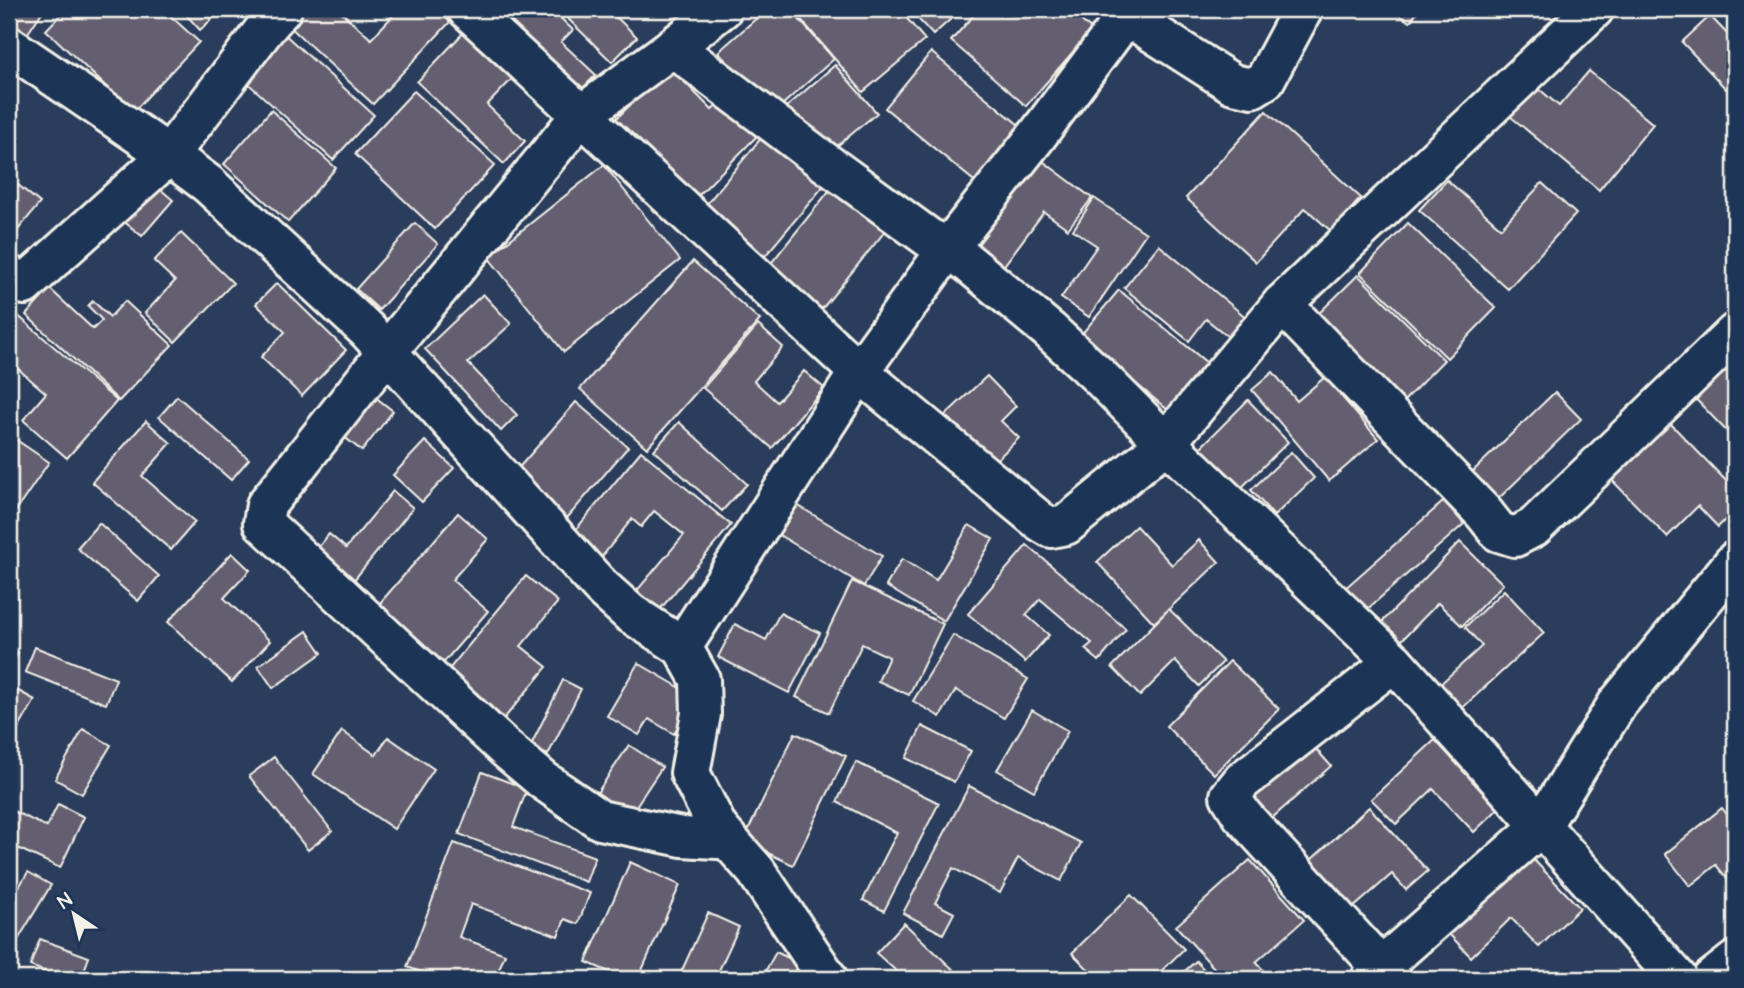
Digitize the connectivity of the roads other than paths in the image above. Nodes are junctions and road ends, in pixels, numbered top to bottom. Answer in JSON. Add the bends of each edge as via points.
{"nodes":[{"id":1,"x":282,"y":9,"type":"edge"},
{"id":2,"x":467,"y":9,"type":"edge"},
{"id":3,"x":722,"y":9,"type":"edge"},
{"id":4,"x":1303,"y":9,"type":"edge"},
{"id":5,"x":1594,"y":9,"type":"edge"},
{"id":6,"x":9,"y":46,"type":"edge"},
{"id":7,"x":673,"y":47,"type":"junction"},
{"id":8,"x":581,"y":115,"type":"junction"},
{"id":9,"x":169,"y":155,"type":"junction"},
{"id":10,"x":949,"y":247,"type":"junction"},
{"id":11,"x":14,"y":287,"type":"edge"},
{"id":12,"x":1282,"y":304,"type":"junction"},
{"id":13,"x":1735,"y":333,"type":"edge"},
{"id":14,"x":387,"y":352,"type":"junction"},
{"id":15,"x":859,"y":372,"type":"junction"},
{"id":16,"x":1166,"y":443,"type":"junction"},
{"id":17,"x":1735,"y":561,"type":"edge"},
{"id":18,"x":682,"y":647,"type":"junction"},
{"id":19,"x":1394,"y":662,"type":"junction"},
{"id":20,"x":1541,"y":826,"type":"junction"},
{"id":21,"x":718,"y":828,"type":"junction"},
{"id":22,"x":1735,"y":961,"type":"edge"},
{"id":23,"x":1382,"y":975,"type":"edge"},
{"id":24,"x":828,"y":979,"type":"edge"},
{"id":25,"x":1678,"y":979,"type":"edge"},
{"id":26,"x":1712,"y":979,"type":"edge"}],
"edges":[{"from":1,"to":9,"type":"street"},
{"from":2,"to":8,"type":"street"},
{"from":3,"to":7,"type":"street"},
{"from":4,"to":10,"type":"street","via":[[1265,80],[1252,88],[1233,84],[1133,20],[1118,27]]},
{"from":5,"to":12,"type":"street"},
{"from":6,"to":9,"type":"street"},
{"from":7,"to":8,"type":"street"},
{"from":7,"to":10,"type":"street","via":[[832,168],[929,238]]},
{"from":8,"to":14,"type":"street"},
{"from":8,"to":15,"type":"street"},
{"from":9,"to":11,"type":"street"},
{"from":9,"to":14,"type":"street","via":[[208,184]]},
{"from":10,"to":15,"type":"street"},
{"from":10,"to":16,"type":"street","via":[[1049,330]]},
{"from":12,"to":13,"type":"street","via":[[1499,532],[1515,537],[1534,527]]},
{"from":12,"to":16,"type":"street"},
{"from":14,"to":18,"type":"street","via":[[601,587],[630,613]]},
{"from":14,"to":21,"type":"street","via":[[266,505],[263,523],[506,749],[600,820],[694,838],[717,839]]},
{"from":15,"to":16,"type":"street","via":[[1051,528],[1066,525]]},
{"from":15,"to":18,"type":"street"},
{"from":16,"to":19,"type":"street"},
{"from":17,"to":20,"type":"street","via":[[1618,703]]},
{"from":18,"to":21,"type":"street","via":[[700,679],[701,714],[690,773]]},
{"from":19,"to":20,"type":"street"},
{"from":19,"to":23,"type":"street","via":[[1242,781],[1230,796]]},
{"from":20,"to":23,"type":"street"},
{"from":20,"to":25,"type":"street"},
{"from":21,"to":24,"type":"street","via":[[756,871]]},
{"from":22,"to":26,"type":"street"}]}
